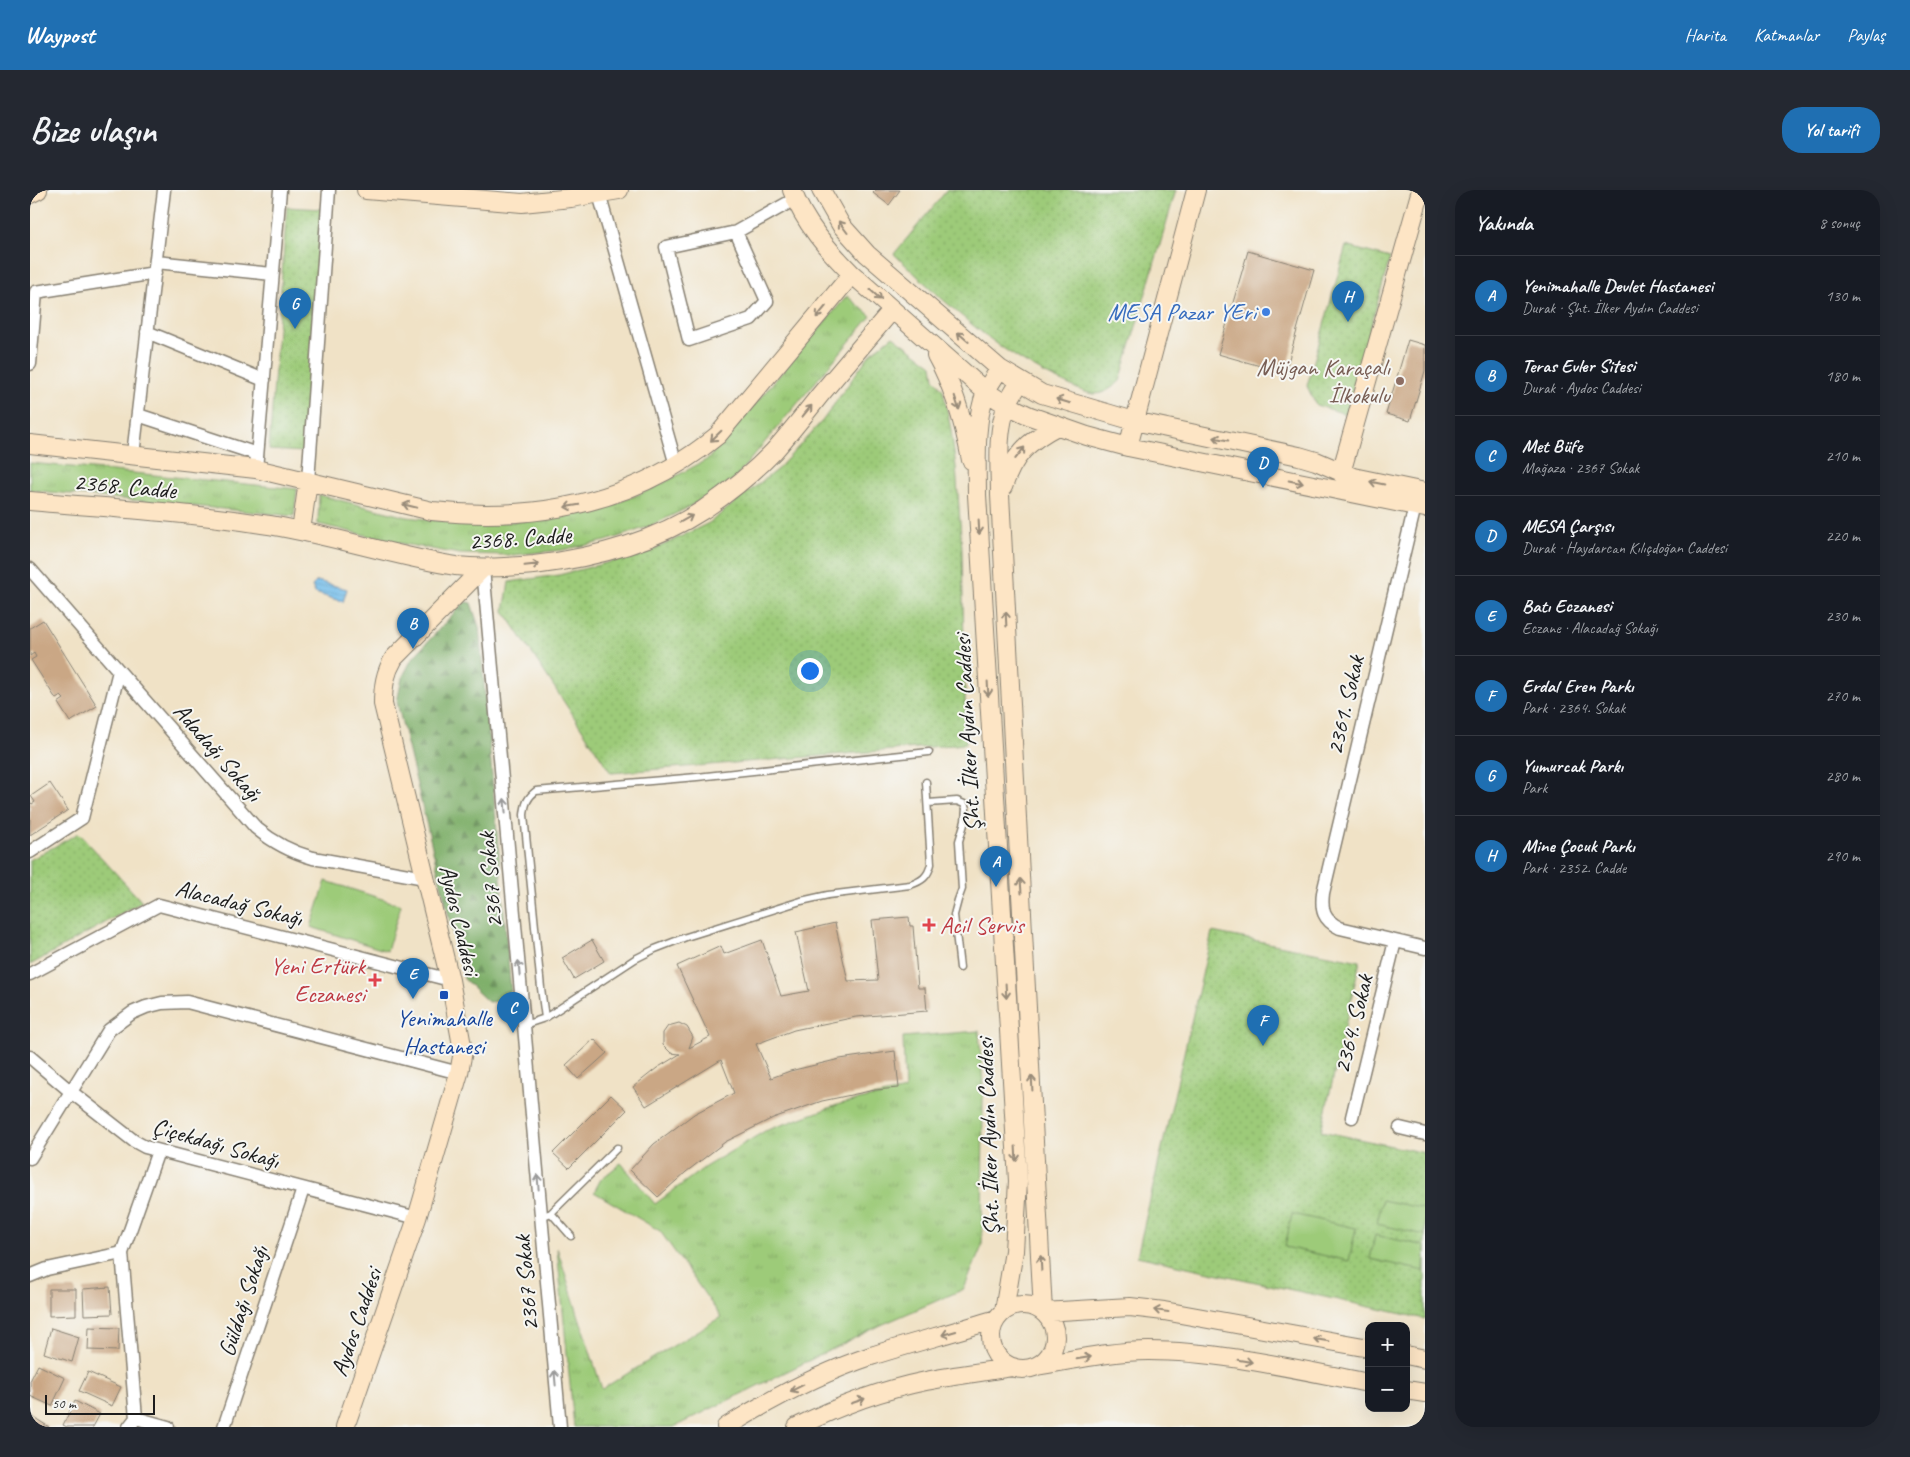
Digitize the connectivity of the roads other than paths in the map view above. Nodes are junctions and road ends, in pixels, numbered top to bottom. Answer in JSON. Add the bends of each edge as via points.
{"nodes":[{"id":1,"x":38,"y":190,"type":"edge"},
{"id":2,"x":164,"y":190,"type":"edge"},
{"id":3,"x":280,"y":190,"type":"edge"},
{"id":4,"x":329,"y":190,"type":"edge"},
{"id":5,"x":366,"y":190,"type":"edge"},
{"id":6,"x":619,"y":190,"type":"edge"},
{"id":7,"x":821,"y":190,"type":"edge"},
{"id":8,"x":1196,"y":190,"type":"edge"},
{"id":9,"x":1421,"y":190,"type":"edge"},
{"id":10,"x":410,"y":192,"type":"edge"},
{"id":11,"x":30,"y":194,"type":"edge"},
{"id":12,"x":599,"y":194,"type":"junction"},
{"id":13,"x":794,"y":194,"type":"edge"},
{"id":14,"x":736,"y":232,"type":"junction"},
{"id":15,"x":155,"y":268,"type":"junction"},
{"id":16,"x":272,"y":274,"type":"junction"},
{"id":17,"x":852,"y":274,"type":"junction"},
{"id":18,"x":33,"y":293,"type":"edge"},
{"id":19,"x":892,"y":310,"type":"junction"},
{"id":20,"x":148,"y":332,"type":"junction"},
{"id":21,"x":930,"y":343,"type":"junction"},
{"id":22,"x":30,"y":364,"type":"edge"},
{"id":23,"x":1000,"y":368,"type":"junction"},
{"id":24,"x":264,"y":380,"type":"junction"},
{"id":25,"x":1020,"y":382,"type":"junction"},
{"id":26,"x":986,"y":392,"type":"junction"},
{"id":27,"x":1007,"y":405,"type":"junction"},
{"id":28,"x":138,"y":416,"type":"junction"},
{"id":29,"x":1134,"y":421,"type":"junction"},
{"id":30,"x":1057,"y":426,"type":"junction"},
{"id":31,"x":30,"y":444,"type":"edge"},
{"id":32,"x":1128,"y":447,"type":"junction"},
{"id":33,"x":133,"y":455,"type":"junction"},
{"id":34,"x":257,"y":462,"type":"junction"},
{"id":35,"x":676,"y":465,"type":"junction"},
{"id":36,"x":1341,"y":472,"type":"junction"},
{"id":37,"x":308,"y":481,"type":"junction"},
{"id":38,"x":977,"y":495,"type":"junction"},
{"id":39,"x":1000,"y":495,"type":"junction"},
{"id":40,"x":30,"y":501,"type":"edge"},
{"id":41,"x":1422,"y":502,"type":"edge"},
{"id":42,"x":301,"y":531,"type":"junction"},
{"id":43,"x":483,"y":568,"type":"junction"},
{"id":44,"x":30,"y":569,"type":"edge"},
{"id":45,"x":119,"y":671,"type":"junction"},
{"id":46,"x":929,"y":752,"type":"dead end"},
{"id":47,"x":926,"y":782,"type":"dead end"},
{"id":48,"x":928,"y":803,"type":"junction"},
{"id":49,"x":30,"y":852,"type":"edge"},
{"id":50,"x":426,"y":878,"type":"junction"},
{"id":51,"x":1395,"y":941,"type":"junction"},
{"id":52,"x":1425,"y":948,"type":"edge"},
{"id":53,"x":1026,"y":960,"type":"junction"},
{"id":54,"x":1005,"y":961,"type":"junction"},
{"id":55,"x":960,"y":968,"type":"dead end"},
{"id":56,"x":30,"y":974,"type":"edge"},
{"id":57,"x":450,"y":980,"type":"junction"},
{"id":58,"x":545,"y":1018,"type":"junction"},
{"id":59,"x":524,"y":1025,"type":"junction"},
{"id":60,"x":30,"y":1057,"type":"edge"},
{"id":61,"x":459,"y":1073,"type":"junction"},
{"id":62,"x":70,"y":1092,"type":"junction"},
{"id":63,"x":1352,"y":1117,"type":"dead end"},
{"id":64,"x":1400,"y":1128,"type":"dead end"},
{"id":65,"x":1425,"y":1134,"type":"edge"},
{"id":66,"x":617,"y":1148,"type":"dead end"},
{"id":67,"x":158,"y":1151,"type":"junction"},
{"id":68,"x":30,"y":1158,"type":"edge"},
{"id":69,"x":303,"y":1189,"type":"junction"},
{"id":70,"x":546,"y":1215,"type":"junction"},
{"id":71,"x":417,"y":1218,"type":"junction"},
{"id":72,"x":571,"y":1236,"type":"dead end"},
{"id":73,"x":122,"y":1253,"type":"junction"},
{"id":74,"x":30,"y":1276,"type":"edge"},
{"id":75,"x":1043,"y":1312,"type":"junction"},
{"id":76,"x":1000,"y":1315,"type":"junction"},
{"id":77,"x":1365,"y":1347,"type":"edge"},
{"id":78,"x":1410,"y":1356,"type":"edge"},
{"id":79,"x":1425,"y":1359,"type":"edge"},
{"id":80,"x":1036,"y":1366,"type":"junction"},
{"id":81,"x":1013,"y":1367,"type":"junction"},
{"id":82,"x":1365,"y":1382,"type":"edge"},
{"id":83,"x":1410,"y":1391,"type":"edge"},
{"id":84,"x":1425,"y":1393,"type":"edge"},
{"id":85,"x":133,"y":1422,"type":"edge"},
{"id":86,"x":168,"y":1427,"type":"edge"},
{"id":87,"x":224,"y":1427,"type":"edge"},
{"id":88,"x":344,"y":1427,"type":"edge"},
{"id":89,"x":560,"y":1427,"type":"edge"},
{"id":90,"x":726,"y":1427,"type":"edge"},
{"id":91,"x":797,"y":1427,"type":"edge"}],
"edges":[{"from":1,"to":11,"type":"main road"},
{"from":2,"to":15,"type":"street"},
{"from":3,"to":16,"type":"street"},
{"from":4,"to":37,"type":"street"},
{"from":5,"to":10,"type":"main road"},
{"from":6,"to":12,"type":"main road"},
{"from":23,"to":7,"type":"main road","one_way":true,"via":[[867,254],[841,225]]},
{"from":8,"to":29,"type":"main road"},
{"from":9,"to":36,"type":"main road"},
{"from":10,"to":12,"type":"main road","via":[[522,202]]},
{"from":12,"to":35,"type":"street"},
{"from":13,"to":14,"type":"street"},
{"from":13,"to":17,"type":"main road","via":[[818,237]]},
{"from":14,"to":14,"type":"street","via":[[666,247],[689,340],[751,319],[767,301]]},
{"from":15,"to":16,"type":"street"},
{"from":15,"to":18,"type":"street"},
{"from":15,"to":20,"type":"street"},
{"from":16,"to":24,"type":"street"},
{"from":17,"to":19,"type":"main road","one_way":true},
{"from":17,"to":35,"type":"main road","name":"2368. Cadde","one_way":true,"via":[[718,435]]},
{"from":18,"to":22,"type":"street"},
{"from":19,"to":21,"type":"main road"},
{"from":43,"to":19,"type":"main road","name":"2368. Cadde","one_way":true,"via":[[556,562],[606,552],[667,530],[701,511],[750,474],[774,451]]},
{"from":20,"to":24,"type":"street"},
{"from":20,"to":28,"type":"street"},
{"from":21,"to":26,"type":"main road"},
{"from":21,"to":38,"type":"main road","one_way":true,"via":[[946,372],[964,426]]},
{"from":23,"to":25,"type":"main road"},
{"from":23,"to":26,"type":"main road","name":"Şht. İlker Aydın Caddesi"},
{"from":24,"to":34,"type":"street"},
{"from":25,"to":27,"type":"main road","name":"Şht. İlker Aydın Caddesi"},
{"from":29,"to":25,"type":"main road","one_way":true,"via":[[1042,394]]},
{"from":26,"to":27,"type":"main road"},
{"from":26,"to":38,"type":"main road","name":"Şht. İlker Aydın Caddesi","via":[[980,424]]},
{"from":27,"to":30,"type":"main road"},
{"from":27,"to":39,"type":"main road","name":"Şht. İlker Aydın Caddesi","via":[[1000,445]]},
{"from":28,"to":33,"type":"street"},
{"from":28,"to":34,"type":"street"},
{"from":29,"to":32,"type":"main road"},
{"from":36,"to":29,"type":"main road","one_way":true,"via":[[1299,456]]},
{"from":30,"to":32,"type":"main road"},
{"from":39,"to":30,"type":"main road","one_way":true,"via":[[1006,476],[1023,448]]},
{"from":31,"to":33,"type":"main road","name":"2368. Cadde"},
{"from":32,"to":41,"type":"main road","one_way":true},
{"from":33,"to":34,"type":"main road","name":"2368. Cadde"},
{"from":34,"to":37,"type":"main road","name":"2368. Cadde"},
{"from":35,"to":37,"type":"main road","name":"2368. Cadde","one_way":true,"via":[[624,490],[581,505],[504,514],[432,511]]},
{"from":41,"to":36,"type":"main road","one_way":true},
{"from":37,"to":42,"type":"main road"},
{"from":38,"to":54,"type":"main road","name":"Şht. İlker Aydın Caddesi","one_way":true},
{"from":53,"to":39,"type":"main road","name":"Şht. İlker Aydın Caddesi","one_way":true},
{"from":40,"to":42,"type":"main road","name":"2368. Cadde","via":[[223,519]]},
{"from":41,"to":51,"type":"street","name":"2361. Sokak","via":[[1321,905],[1323,915],[1340,928]]},
{"from":42,"to":43,"type":"main road","name":"2368. Cadde","via":[[426,560]]},
{"from":43,"to":50,"type":"main road","name":"Aydos Caddesi","via":[[394,658],[385,677],[383,704]]},
{"from":59,"to":43,"type":"street","name":"2367 Sokak","one_way":true},
{"from":44,"to":45,"type":"street","name":"Adadağı Sokağı"},
{"from":45,"to":49,"type":"street","via":[[82,818]]},
{"from":45,"to":50,"type":"street","name":"Adadağı Sokağı","via":[[256,828],[274,842],[313,858]]},
{"from":46,"to":58,"type":"lane","via":[[697,777],[536,790],[525,803],[524,815]]},
{"from":47,"to":48,"type":"lane"},
{"from":48,"to":55,"type":"lane","via":[[957,801],[966,808],[959,841],[962,889],[954,916]]},
{"from":48,"to":58,"type":"lane","via":[[931,864],[929,873],[920,882],[801,901],[686,937],[635,959]]},
{"from":50,"to":57,"type":"main road","name":"Aydos Caddesi"},
{"from":51,"to":52,"type":"street"},
{"from":51,"to":63,"type":"street","name":"2364. Sokak"},
{"from":53,"to":54,"type":"main road"},
{"from":75,"to":53,"type":"main road","name":"Şht. İlker Aydın Caddesi","one_way":true},
{"from":54,"to":76,"type":"main road","name":"Şht. İlker Aydın Caddesi","one_way":true,"via":[[1018,1181],[1014,1251]]},
{"from":56,"to":57,"type":"street","name":"Alacadağ Sokağı","via":[[158,905]]},
{"from":57,"to":61,"type":"main road","name":"Aydos Caddesi","via":[[463,1051]]},
{"from":58,"to":59,"type":"lane"},
{"from":70,"to":59,"type":"street","name":"2367 Sokak","one_way":true},
{"from":60,"to":62,"type":"street","name":"Çiçekdağı Sokağı"},
{"from":61,"to":62,"type":"street","via":[[173,1001],[146,1007],[120,1020],[109,1030]]},
{"from":61,"to":71,"type":"main road","name":"Aydos Caddesi"},
{"from":62,"to":67,"type":"street","name":"Çiçekdağı Sokağı","via":[[134,1141]]},
{"from":62,"to":68,"type":"street"},
{"from":64,"to":65,"type":"street"},
{"from":66,"to":70,"type":"lane"},
{"from":67,"to":69,"type":"street","name":"Çiçekdağı Sokağı"},
{"from":67,"to":73,"type":"street"},
{"from":69,"to":71,"type":"street","name":"Çiçekdağı Sokağı"},
{"from":69,"to":87,"type":"street","name":"Güldağı Sokağı"},
{"from":70,"to":72,"type":"lane"},
{"from":89,"to":70,"type":"street","name":"2367 Sokak","one_way":true},
{"from":71,"to":88,"type":"main road","name":"Aydos Caddesi"},
{"from":73,"to":74,"type":"street"},
{"from":73,"to":85,"type":"street"},
{"from":75,"to":76,"type":"main road","via":[[1024,1305],[1013,1306]]},
{"from":77,"to":75,"type":"main road","one_way":true,"via":[[1130,1307]]},
{"from":75,"to":80,"type":"main road","via":[[1052,1325],[1055,1340],[1046,1359]]},
{"from":76,"to":81,"type":"main road","via":[[992,1329],[991,1340],[999,1358]]},
{"from":76,"to":90,"type":"main road","one_way":true,"via":[[862,1360],[812,1380]]},
{"from":78,"to":79,"type":"main road"},
{"from":80,"to":81,"type":"main road","via":[[1028,1369]]},
{"from":80,"to":82,"type":"main road","one_way":true,"via":[[1122,1352],[1172,1351]]},
{"from":91,"to":81,"type":"main road","one_way":true,"via":[[898,1388]]},
{"from":83,"to":84,"type":"main road"},
{"from":85,"to":86,"type":"street"}]}
